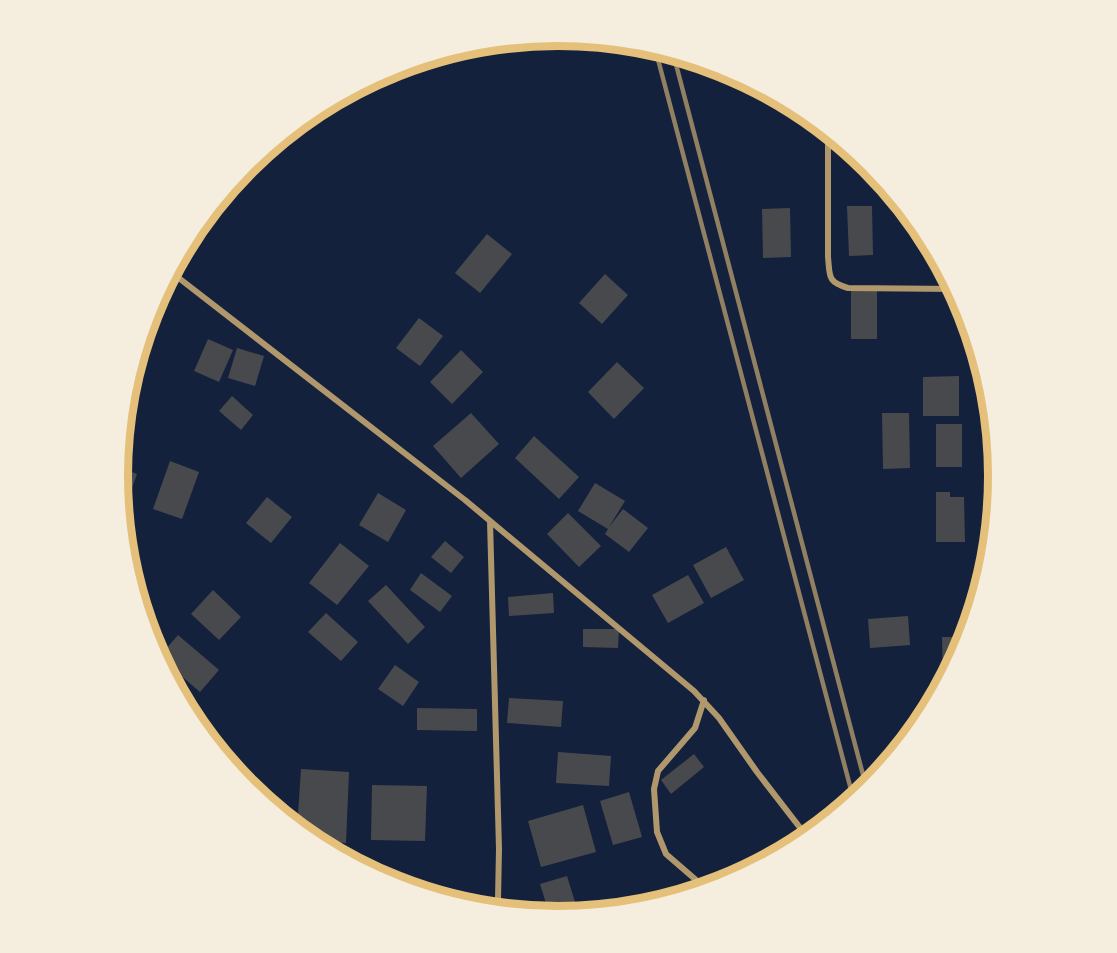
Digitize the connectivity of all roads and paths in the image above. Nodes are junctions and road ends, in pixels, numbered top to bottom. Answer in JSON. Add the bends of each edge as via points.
{"nodes":[{"id":1,"x":828,"y":142,"type":"edge"},
{"id":2,"x":178,"y":277,"type":"edge"},
{"id":3,"x":945,"y":289,"type":"edge"},
{"id":4,"x":490,"y":521,"type":"junction"},
{"id":5,"x":704,"y":700,"type":"junction"},
{"id":6,"x":802,"y":830,"type":"edge"},
{"id":7,"x":700,"y":883,"type":"edge"},
{"id":8,"x":497,"y":903,"type":"edge"}],
"edges":[{"from":1,"to":3,"type":"street","via":[[830,277],[837,285],[848,288]]},
{"from":2,"to":4,"type":"street"},
{"from":4,"to":5,"type":"street"},
{"from":4,"to":8,"type":"street"},
{"from":5,"to":6,"type":"street"},
{"from":5,"to":7,"type":"street","via":[[695,728],[658,771],[654,789],[657,832],[666,854]]}]}
